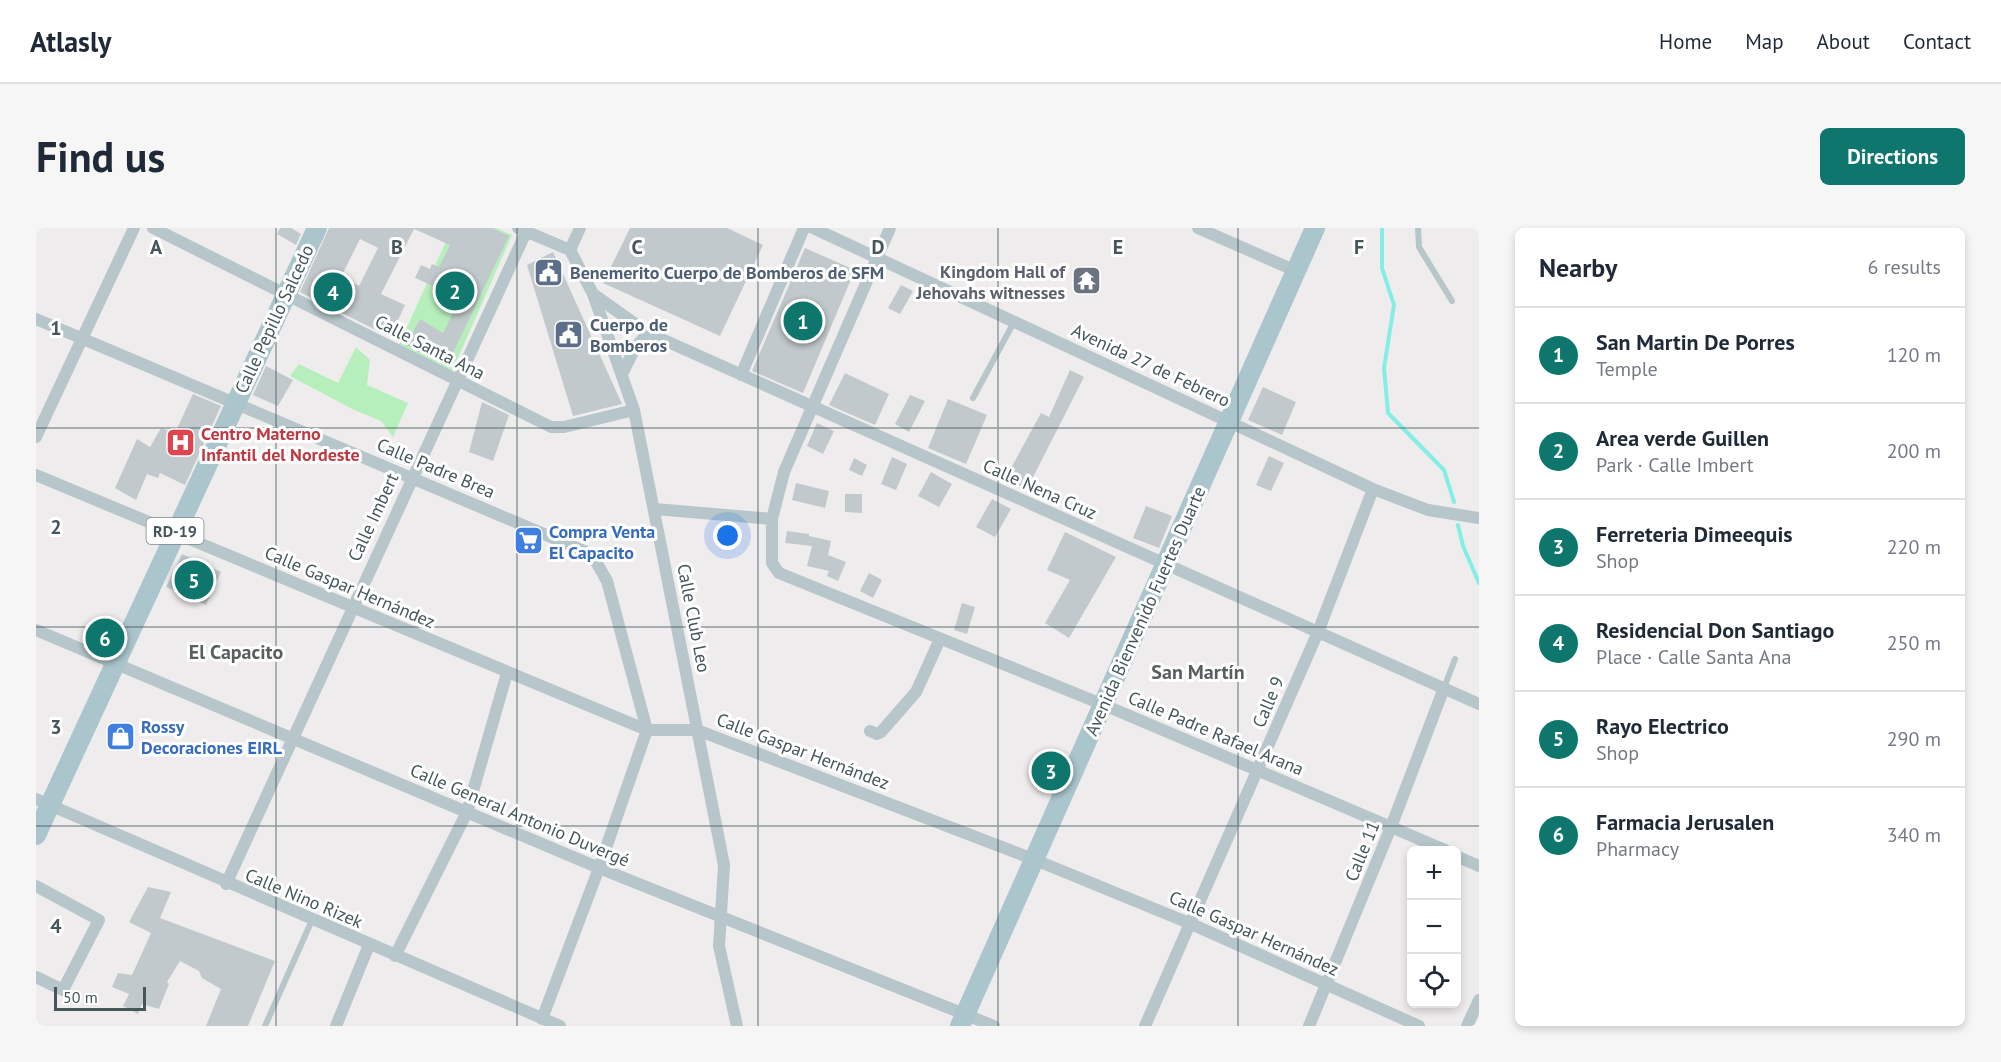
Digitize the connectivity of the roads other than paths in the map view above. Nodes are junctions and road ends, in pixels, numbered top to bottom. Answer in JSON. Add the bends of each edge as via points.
{"nodes":[{"id":1,"x":134,"y":228,"type":"edge"},
{"id":2,"x":153,"y":228,"type":"edge"},
{"id":3,"x":317,"y":228,"type":"edge"},
{"id":4,"x":580,"y":228,"type":"edge"},
{"id":5,"x":804,"y":228,"type":"edge"},
{"id":6,"x":813,"y":228,"type":"edge"},
{"id":7,"x":890,"y":228,"type":"edge"},
{"id":8,"x":1198,"y":228,"type":"edge"},
{"id":9,"x":1315,"y":228,"type":"edge"},
{"id":10,"x":1418,"y":228,"type":"edge"},
{"id":11,"x":522,"y":230,"type":"edge"},
{"id":12,"x":570,"y":250,"type":"junction"},
{"id":13,"x":877,"y":258,"type":"junction"},
{"id":14,"x":1296,"y":271,"type":"junction"},
{"id":15,"x":285,"y":294,"type":"junction"},
{"id":16,"x":593,"y":294,"type":"junction"},
{"id":17,"x":1452,"y":301,"type":"dead end"},
{"id":18,"x":36,"y":319,"type":"edge"},
{"id":19,"x":1014,"y":322,"type":"junction"},
{"id":20,"x":648,"y":333,"type":"junction"},
{"id":21,"x":81,"y":340,"type":"junction"},
{"id":22,"x":623,"y":372,"type":"junction"},
{"id":23,"x":741,"y":375,"type":"junction"},
{"id":24,"x":456,"y":381,"type":"junction"},
{"id":25,"x":973,"y":398,"type":"dead end"},
{"id":26,"x":235,"y":404,"type":"junction"},
{"id":27,"x":814,"y":408,"type":"junction"},
{"id":28,"x":634,"y":410,"type":"junction"},
{"id":29,"x":1230,"y":422,"type":"junction"},
{"id":30,"x":36,"y":437,"type":"edge"},
{"id":31,"x":36,"y":475,"type":"edge"},
{"id":32,"x":411,"y":477,"type":"junction"},
{"id":33,"x":1373,"y":489,"type":"junction"},
{"id":34,"x":655,"y":509,"type":"junction"},
{"id":35,"x":1479,"y":518,"type":"edge"},
{"id":36,"x":772,"y":519,"type":"junction"},
{"id":37,"x":174,"y":534,"type":"junction"},
{"id":38,"x":1166,"y":565,"type":"junction"},
{"id":39,"x":351,"y":607,"type":"junction"},
{"id":40,"x":36,"y":630,"type":"edge"},
{"id":41,"x":1318,"y":632,"type":"junction"},
{"id":42,"x":940,"y":639,"type":"junction"},
{"id":43,"x":1455,"y":659,"type":"dead end"},
{"id":44,"x":114,"y":662,"type":"junction"},
{"id":45,"x":507,"y":673,"type":"junction"},
{"id":46,"x":1444,"y":688,"type":"junction"},
{"id":47,"x":1479,"y":704,"type":"edge"},
{"id":48,"x":1104,"y":705,"type":"junction"},
{"id":49,"x":647,"y":730,"type":"junction"},
{"id":50,"x":698,"y":730,"type":"junction"},
{"id":51,"x":870,"y":731,"type":"dead end"},
{"id":52,"x":293,"y":740,"type":"junction"},
{"id":53,"x":1258,"y":770,"type":"junction"},
{"id":54,"x":43,"y":802,"type":"edge"},
{"id":55,"x":467,"y":812,"type":"junction"},
{"id":56,"x":1391,"y":827,"type":"junction"},
{"id":57,"x":36,"y":835,"type":"edge"},
{"id":58,"x":1436,"y":846,"type":"edge"},
{"id":59,"x":1461,"y":858,"type":"edge"},
{"id":60,"x":1033,"y":859,"type":"junction"},
{"id":61,"x":1479,"y":866,"type":"edge"},
{"id":62,"x":599,"y":868,"type":"junction"},
{"id":63,"x":226,"y":884,"type":"junction"},
{"id":64,"x":36,"y":886,"type":"edge"},
{"id":65,"x":720,"y":916,"type":"junction"},
{"id":66,"x":312,"y":920,"type":"junction"},
{"id":67,"x":1189,"y":923,"type":"junction"},
{"id":68,"x":369,"y":945,"type":"junction"},
{"id":69,"x":395,"y":956,"type":"junction"},
{"id":70,"x":36,"y":977,"type":"edge"},
{"id":71,"x":1326,"y":984,"type":"junction"},
{"id":72,"x":1479,"y":1000,"type":"edge"},
{"id":73,"x":542,"y":1018,"type":"junction"},
{"id":74,"x":963,"y":1020,"type":"edge"},
{"id":75,"x":265,"y":1026,"type":"edge"},
{"id":76,"x":336,"y":1026,"type":"edge"},
{"id":77,"x":560,"y":1026,"type":"edge"},
{"id":78,"x":737,"y":1026,"type":"edge"},
{"id":79,"x":994,"y":1026,"type":"edge"},
{"id":80,"x":1145,"y":1026,"type":"edge"},
{"id":81,"x":1309,"y":1026,"type":"edge"},
{"id":82,"x":1419,"y":1026,"type":"edge"},
{"id":83,"x":1467,"y":1026,"type":"edge"}],
"edges":[{"from":1,"to":21,"type":"street"},
{"from":2,"to":15,"type":"street","name":"Calle Santa Ana"},
{"from":3,"to":15,"type":"main road","name":"Calle Pepillo Salcedo","number":"RD-19"},
{"from":4,"to":12,"type":"street"},
{"from":5,"to":23,"type":"street"},
{"from":6,"to":13,"type":"street","name":"Avenida 27 de Febrero"},
{"from":7,"to":13,"type":"street"},
{"from":8,"to":14,"type":"street"},
{"from":9,"to":14,"type":"main road","name":"Avenida Bienvenido Fuertes Duarte"},
{"from":10,"to":17,"type":"lane","via":[[1419,248]]},
{"from":11,"to":12,"type":"street"},
{"from":11,"to":24,"type":"street","name":"Calle Imbert"},
{"from":12,"to":16,"type":"street","name":"Calle Club Leo"},
{"from":13,"to":19,"type":"street","name":"Avenida 27 de Febrero"},
{"from":13,"to":27,"type":"street"},
{"from":14,"to":29,"type":"main road","name":"Avenida Bienvenido Fuertes Duarte"},
{"from":15,"to":24,"type":"street","name":"Calle Santa Ana"},
{"from":15,"to":26,"type":"main road","name":"Calle Pepillo Salcedo","number":"RD-19"},
{"from":16,"to":20,"type":"street","name":"Calle Nena Cruz"},
{"from":16,"to":22,"type":"street","name":"Calle Club Leo"},
{"from":18,"to":21,"type":"street","name":"Calle Padre Brea"},
{"from":19,"to":25,"type":"lane"},
{"from":19,"to":29,"type":"street","name":"Avenida 27 de Febrero"},
{"from":20,"to":22,"type":"street"},
{"from":20,"to":23,"type":"street","name":"Calle Nena Cruz"},
{"from":21,"to":26,"type":"street","name":"Calle Padre Brea"},
{"from":21,"to":30,"type":"street"},
{"from":22,"to":28,"type":"street","name":"Calle Club Leo"},
{"from":23,"to":27,"type":"street","name":"Calle Nena Cruz"},
{"from":24,"to":28,"type":"street","name":"Calle Santa Ana","via":[[557,428]]},
{"from":24,"to":32,"type":"street","name":"Calle Imbert"},
{"from":26,"to":32,"type":"street","name":"Calle Padre Brea"},
{"from":26,"to":37,"type":"main road","name":"Calle Pepillo Salcedo","number":"RD-19"},
{"from":27,"to":36,"type":"street","via":[[784,472]]},
{"from":27,"to":38,"type":"street","name":"Calle Nena Cruz"},
{"from":28,"to":34,"type":"street","name":"Calle Club Leo"},
{"from":29,"to":33,"type":"street","name":"Avenida 27 de Febrero"},
{"from":29,"to":38,"type":"main road","name":"Avenida Bienvenido Fuertes Duarte"},
{"from":31,"to":37,"type":"street","name":"Calle Gaspar Hernández"},
{"from":32,"to":39,"type":"street","name":"Calle Imbert"},
{"from":32,"to":49,"type":"street","name":"Calle Padre Brea","via":[[589,554],[608,581]]},
{"from":33,"to":35,"type":"street","name":"Avenida 27 de Febrero","via":[[1428,510]]},
{"from":33,"to":41,"type":"street","name":"Calle 9"},
{"from":34,"to":36,"type":"street"},
{"from":34,"to":50,"type":"street","name":"Calle Club Leo"},
{"from":36,"to":42,"type":"street","name":"Calle Padre Rafael Arana","via":[[772,563],[779,573]]},
{"from":37,"to":39,"type":"street","name":"Calle Gaspar Hernández"},
{"from":37,"to":44,"type":"main road","name":"Calle Pepillo Salcedo","number":"RD-19"},
{"from":38,"to":41,"type":"street","name":"Calle Nena Cruz"},
{"from":38,"to":48,"type":"main road","name":"Avenida Bienvenido Fuertes Duarte"},
{"from":39,"to":45,"type":"street","name":"Calle Gaspar Hernández"},
{"from":39,"to":52,"type":"street","name":"Calle Imbert"},
{"from":40,"to":44,"type":"street","name":"Calle General Antonio Duvergé"},
{"from":41,"to":46,"type":"street","name":"Calle Nena Cruz"},
{"from":41,"to":53,"type":"street","name":"Calle 9"},
{"from":42,"to":48,"type":"street","name":"Calle Padre Rafael Arana"},
{"from":42,"to":51,"type":"street","via":[[916,692],[881,732]]},
{"from":43,"to":46,"type":"lane"},
{"from":44,"to":52,"type":"street","name":"Calle General Antonio Duvergé"},
{"from":44,"to":54,"type":"main road","name":"Calle Pepillo Salcedo","number":"RD-19"},
{"from":45,"to":49,"type":"street","name":"Calle Gaspar Hernández"},
{"from":45,"to":55,"type":"street"},
{"from":46,"to":47,"type":"street","name":"Calle Nena Cruz"},
{"from":46,"to":56,"type":"street","name":"Calle 11"},
{"from":48,"to":53,"type":"street","name":"Calle Padre Rafael Arana"},
{"from":48,"to":60,"type":"main road","name":"Avenida Bienvenido Fuertes Duarte"},
{"from":49,"to":50,"type":"street","name":"Calle Gaspar Hernández"},
{"from":49,"to":62,"type":"street"},
{"from":50,"to":60,"type":"street","name":"Calle Gaspar Hernández"},
{"from":50,"to":65,"type":"street","name":"Calle Club Leo","via":[[724,865]]},
{"from":52,"to":55,"type":"street","name":"Calle General Antonio Duvergé"},
{"from":52,"to":63,"type":"street","name":"Calle Imbert"},
{"from":53,"to":56,"type":"street","name":"Calle Padre Rafael Arana"},
{"from":53,"to":67,"type":"street","name":"Calle 9"},
{"from":54,"to":57,"type":"main road","name":"Calle Pepillo Salcedo","number":"RD-19"},
{"from":54,"to":63,"type":"street","name":"Calle Nino Rizek"},
{"from":55,"to":62,"type":"street","name":"Calle General Antonio Duvergé"},
{"from":55,"to":69,"type":"street"},
{"from":56,"to":58,"type":"street","name":"Calle Padre Rafael Arana"},
{"from":56,"to":71,"type":"street","name":"Calle 11"},
{"from":59,"to":61,"type":"street"},
{"from":60,"to":67,"type":"street","name":"Calle Gaspar Hernández"},
{"from":60,"to":74,"type":"main road","name":"Avenida Bienvenido Fuertes Duarte"},
{"from":62,"to":65,"type":"street","name":"Calle General Antonio Duvergé"},
{"from":62,"to":73,"type":"street"},
{"from":63,"to":66,"type":"street","name":"Calle Nino Rizek"},
{"from":64,"to":70,"type":"street","via":[[98,918],[62,990]]},
{"from":65,"to":74,"type":"street","name":"Calle General Antonio Duvergé"},
{"from":65,"to":78,"type":"street","name":"Calle Club Leo","via":[[719,946]]},
{"from":66,"to":68,"type":"street","name":"Calle Nino Rizek"},
{"from":66,"to":75,"type":"lane"},
{"from":67,"to":71,"type":"street","name":"Calle Gaspar Hernández"},
{"from":67,"to":80,"type":"street","name":"Calle 9"},
{"from":68,"to":69,"type":"street","name":"Calle Nino Rizek"},
{"from":68,"to":76,"type":"street"},
{"from":69,"to":73,"type":"street","name":"Calle Nino Rizek"},
{"from":71,"to":81,"type":"street","name":"Calle 11"},
{"from":71,"to":82,"type":"street","name":"Calle Gaspar Hernández"},
{"from":72,"to":83,"type":"street"},
{"from":73,"to":77,"type":"street","name":"Calle Nino Rizek"},
{"from":74,"to":79,"type":"street","name":"Calle General Antonio Duvergé"}]}
